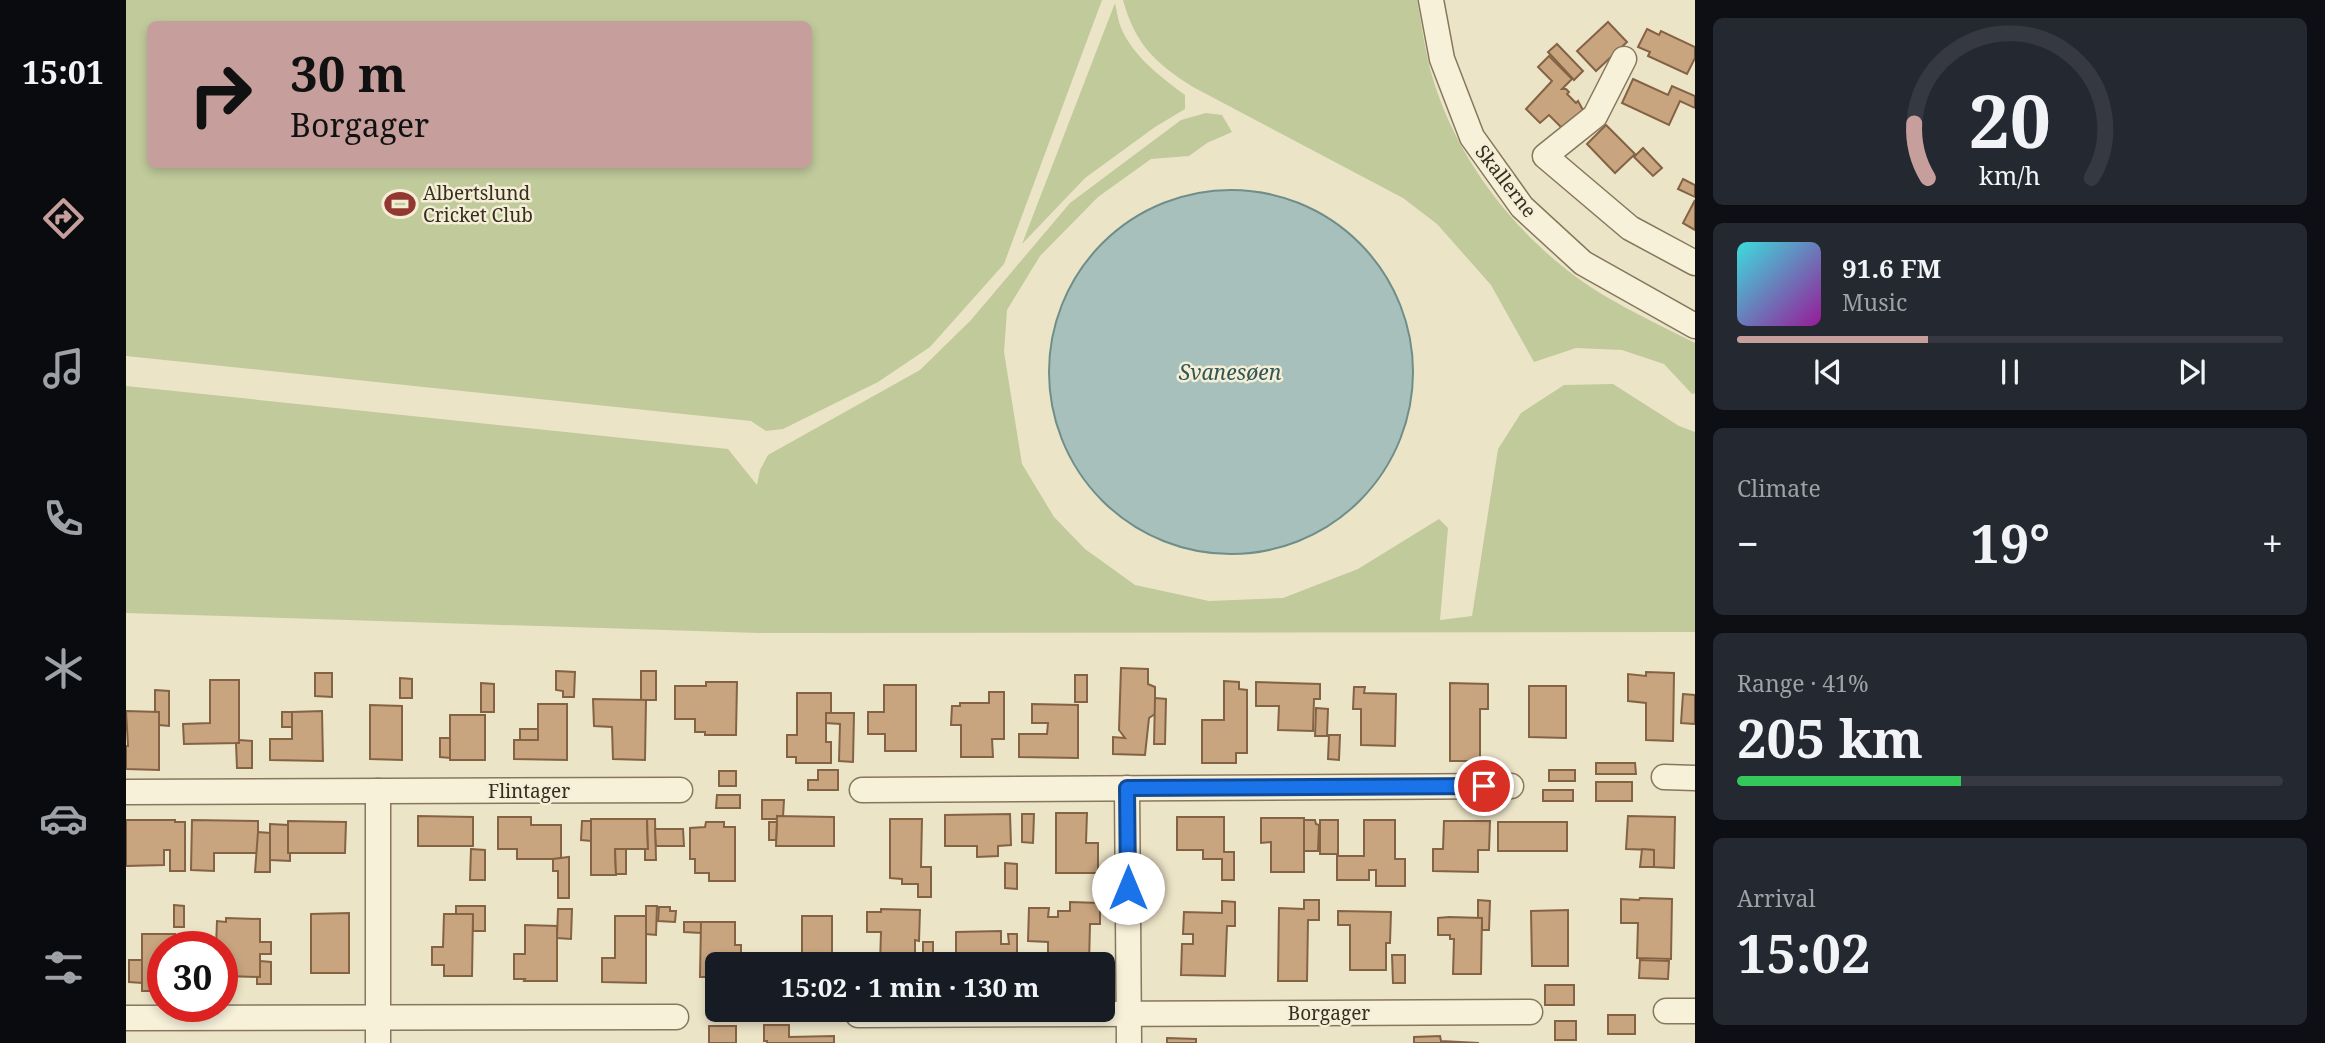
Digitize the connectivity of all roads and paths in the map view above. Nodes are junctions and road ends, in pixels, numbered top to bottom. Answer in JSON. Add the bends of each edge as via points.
{"nodes":[{"id":1,"x":1431,"y":0,"type":"edge"},
{"id":2,"x":1624,"y":59,"type":"dead end"},
{"id":3,"x":1695,"y":263,"type":"edge"},
{"id":4,"x":1695,"y":326,"type":"edge"},
{"id":5,"x":1664,"y":776,"type":"dead end"},
{"id":6,"x":1695,"y":778,"type":"edge"},
{"id":7,"x":1511,"y":786,"type":"dead end"},
{"id":8,"x":1127,"y":788,"type":"junction"},
{"id":9,"x":680,"y":790,"type":"dead end"},
{"id":10,"x":862,"y":790,"type":"dead end"},
{"id":11,"x":377,"y":791,"type":"junction"},
{"id":12,"x":126,"y":792,"type":"edge"},
{"id":13,"x":1666,"y":1011,"type":"dead end"},
{"id":14,"x":1695,"y":1011,"type":"edge"},
{"id":15,"x":1530,"y":1012,"type":"dead end"},
{"id":16,"x":1115,"y":1013,"type":"edge"},
{"id":17,"x":1129,"y":1013,"type":"junction"},
{"id":18,"x":378,"y":1016,"type":"junction"},
{"id":19,"x":677,"y":1017,"type":"dead end"},
{"id":20,"x":126,"y":1018,"type":"edge"},
{"id":21,"x":378,"y":1043,"type":"edge"},
{"id":22,"x":1129,"y":1043,"type":"edge"}],
"edges":[{"from":1,"to":4,"type":"street","name":"Skallerne","via":[[1442,59],[1472,137],[1522,208],[1583,263]]},
{"from":2,"to":3,"type":"street","via":[[1595,116],[1545,156],[1630,228]]},
{"from":5,"to":6,"type":"street"},
{"from":7,"to":8,"type":"street"},
{"from":8,"to":10,"type":"street"},
{"from":8,"to":17,"type":"street"},
{"from":9,"to":11,"type":"street","name":"Flintager"},
{"from":11,"to":12,"type":"street","name":"Flintager"},
{"from":11,"to":18,"type":"street"},
{"from":13,"to":14,"type":"street"},
{"from":15,"to":17,"type":"street","name":"Borgager"},
{"from":16,"to":17,"type":"street","name":"Borgager"},
{"from":17,"to":22,"type":"street"},
{"from":18,"to":19,"type":"street"},
{"from":18,"to":20,"type":"street"},
{"from":18,"to":21,"type":"street"}]}
